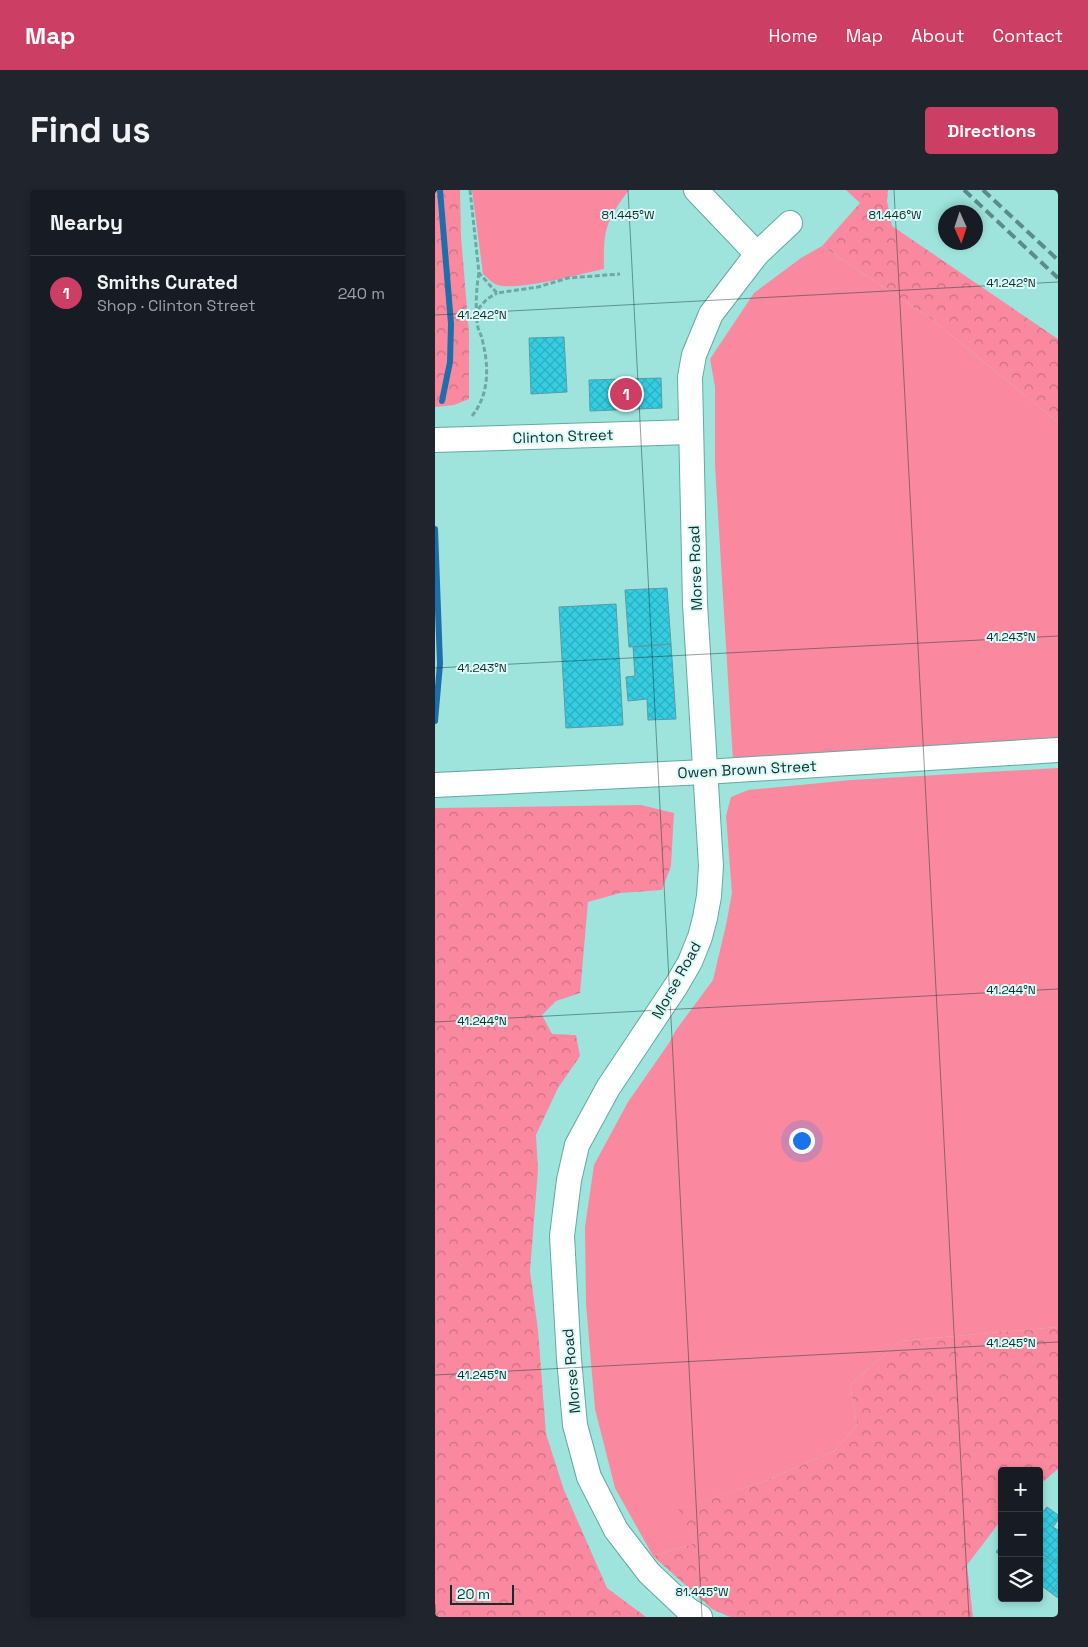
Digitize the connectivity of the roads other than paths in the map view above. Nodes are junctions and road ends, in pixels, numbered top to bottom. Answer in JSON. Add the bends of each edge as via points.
{"nodes":[{"id":1,"x":696,"y":190,"type":"edge"},
{"id":2,"x":790,"y":224,"type":"dead end"},
{"id":3,"x":757,"y":254,"type":"junction"},
{"id":4,"x":691,"y":432,"type":"junction"},
{"id":5,"x":443,"y":440,"type":"edge"},
{"id":6,"x":1058,"y":750,"type":"edge"},
{"id":7,"x":705,"y":772,"type":"junction"},
{"id":8,"x":435,"y":785,"type":"edge"},
{"id":9,"x":700,"y":1617,"type":"edge"}],
"edges":[{"from":1,"to":3,"type":"street"},
{"from":2,"to":3,"type":"street","name":"Morse Road"},
{"from":3,"to":4,"type":"street","name":"Morse Road","via":[[711,314],[694,355],[690,377]]},
{"from":4,"to":5,"type":"street","name":"Clinton Street"},
{"from":4,"to":7,"type":"street","name":"Morse Road","via":[[695,604]]},
{"from":6,"to":7,"type":"street","name":"Owen Brown Street"},
{"from":7,"to":8,"type":"street","name":"Owen Brown Street"},
{"from":7,"to":9,"type":"street","name":"Morse Road","via":[[711,866],[709,896],[700,937],[676,986],[608,1088],[577,1145],[562,1236],[575,1425],[589,1476],[616,1530],[649,1573]]}]}
